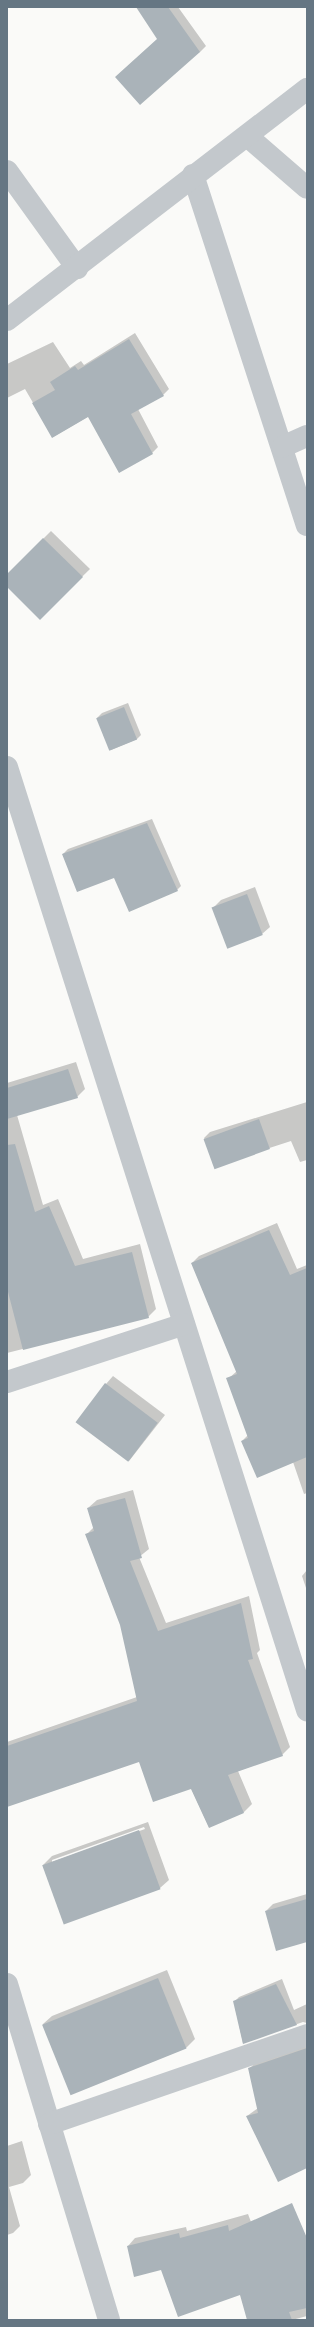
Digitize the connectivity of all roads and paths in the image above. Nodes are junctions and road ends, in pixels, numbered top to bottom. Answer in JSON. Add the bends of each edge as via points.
{"nodes":[{"id":1,"x":307,"y":88,"type":"edge"},
{"id":2,"x":247,"y":136,"type":"junction"},
{"id":3,"x":7,"y":171,"type":"edge"},
{"id":4,"x":193,"y":175,"type":"junction"},
{"id":5,"x":307,"y":188,"type":"edge"},
{"id":6,"x":77,"y":268,"type":"junction"},
{"id":7,"x":7,"y":320,"type":"edge"},
{"id":8,"x":307,"y":436,"type":"edge"},
{"id":9,"x":282,"y":447,"type":"junction"},
{"id":10,"x":307,"y":525,"type":"edge"},
{"id":11,"x":7,"y":767,"type":"edge"},
{"id":12,"x":184,"y":1324,"type":"junction"},
{"id":13,"x":7,"y":1382,"type":"edge"},
{"id":14,"x":307,"y":1710,"type":"edge"},
{"id":15,"x":7,"y":1984,"type":"edge"},
{"id":16,"x":307,"y":2035,"type":"edge"},
{"id":17,"x":49,"y":2124,"type":"junction"},
{"id":18,"x":109,"y":2320,"type":"edge"}],
"edges":[{"from":1,"to":2,"type":"street"},
{"from":2,"to":4,"type":"street"},
{"from":2,"to":5,"type":"street"},
{"from":3,"to":6,"type":"street"},
{"from":4,"to":6,"type":"street"},
{"from":4,"to":9,"type":"street"},
{"from":6,"to":7,"type":"street"},
{"from":8,"to":9,"type":"street"},
{"from":9,"to":10,"type":"street"},
{"from":11,"to":12,"type":"street"},
{"from":12,"to":13,"type":"street"},
{"from":12,"to":14,"type":"street"},
{"from":15,"to":17,"type":"street"},
{"from":16,"to":17,"type":"street"},
{"from":17,"to":18,"type":"street"}]}
